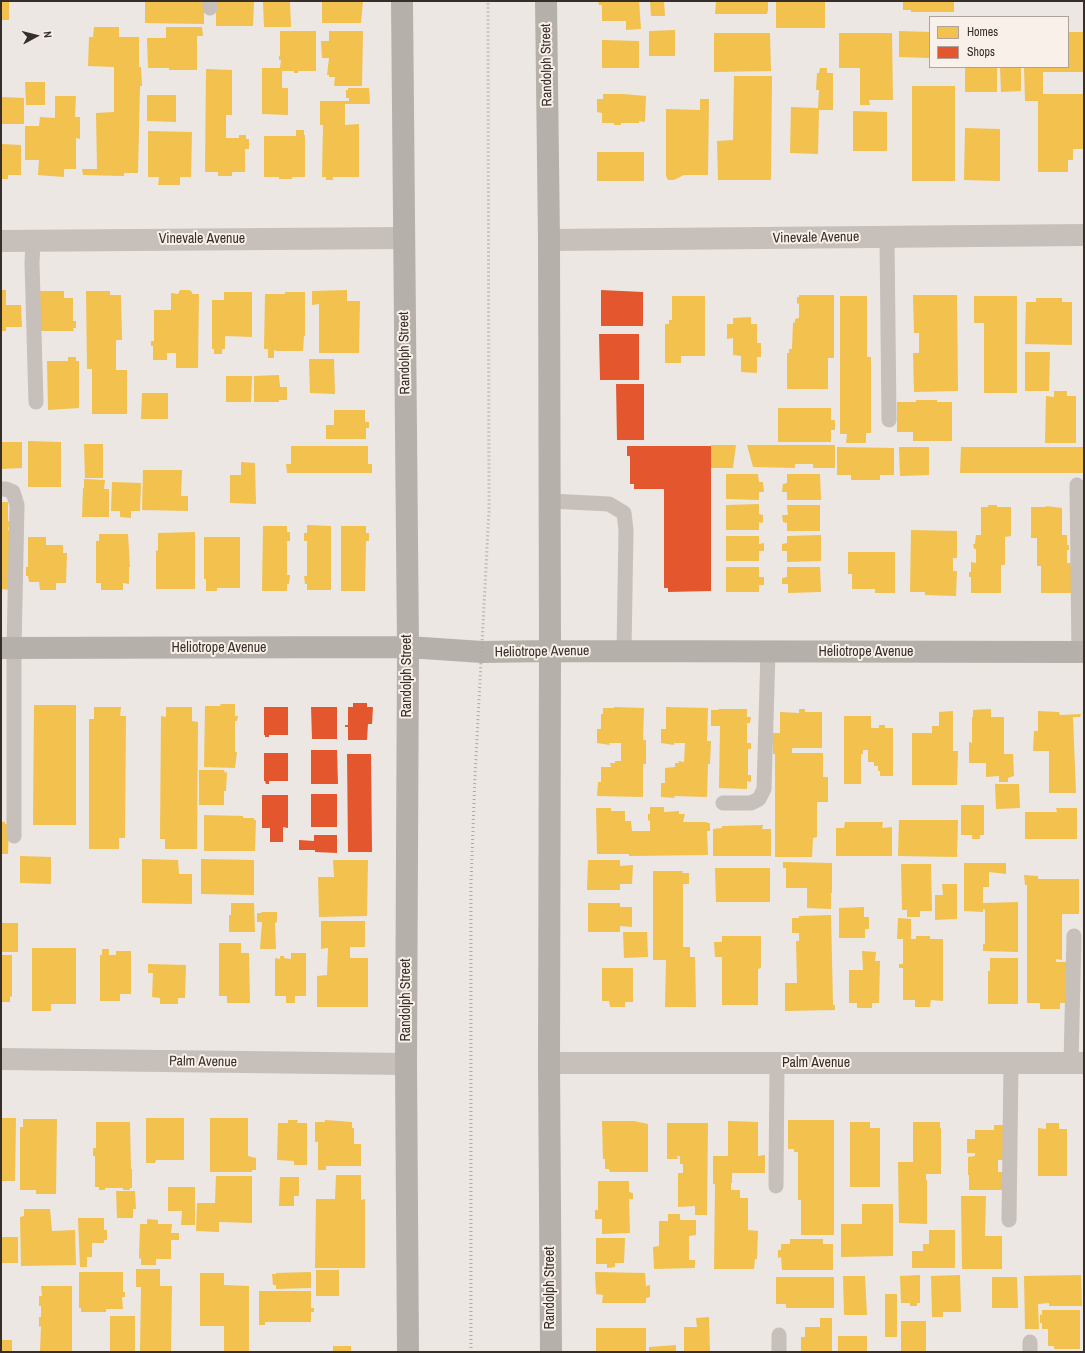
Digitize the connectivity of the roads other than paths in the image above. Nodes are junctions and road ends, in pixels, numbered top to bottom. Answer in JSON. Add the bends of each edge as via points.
{"nodes":[{"id":1,"x":402,"y":1,"type":"edge"},
{"id":2,"x":546,"y":1,"type":"edge"},
{"id":3,"x":1084,"y":235,"type":"edge"},
{"id":4,"x":887,"y":237,"type":"junction"},
{"id":5,"x":404,"y":238,"type":"junction"},
{"id":6,"x":33,"y":240,"type":"junction"},
{"id":7,"x":549,"y":240,"type":"junction"},
{"id":8,"x":1,"y":241,"type":"edge"},
{"id":9,"x":36,"y":402,"type":"dead end"},
{"id":10,"x":889,"y":420,"type":"dead end"},
{"id":11,"x":1077,"y":485,"type":"dead end"},
{"id":12,"x":1,"y":489,"type":"edge"},
{"id":13,"x":550,"y":502,"type":"junction"},
{"id":14,"x":8,"y":648,"type":"edge"},
{"id":15,"x":408,"y":648,"type":"junction"},
{"id":16,"x":550,"y":651,"type":"junction"},
{"id":17,"x":624,"y":651,"type":"junction"},
{"id":18,"x":768,"y":652,"type":"junction"},
{"id":19,"x":1082,"y":652,"type":"edge"},
{"id":20,"x":723,"y":803,"type":"dead end"},
{"id":21,"x":14,"y":836,"type":"dead end"},
{"id":22,"x":1074,"y":936,"type":"dead end"},
{"id":23,"x":1,"y":1060,"type":"edge"},
{"id":24,"x":549,"y":1063,"type":"junction"},
{"id":25,"x":776,"y":1063,"type":"junction"},
{"id":26,"x":1077,"y":1063,"type":"edge"},
{"id":27,"x":406,"y":1064,"type":"junction"},
{"id":28,"x":1011,"y":1064,"type":"junction"},
{"id":29,"x":776,"y":1186,"type":"dead end"},
{"id":30,"x":1009,"y":1220,"type":"dead end"},
{"id":31,"x":779,"y":1335,"type":"dead end"},
{"id":32,"x":408,"y":1352,"type":"edge"},
{"id":33,"x":551,"y":1352,"type":"edge"},
{"id":34,"x":779,"y":1352,"type":"edge"}],
"edges":[{"from":1,"to":5,"type":"street","name":"Randolph Street"},
{"from":2,"to":7,"type":"street","name":"Randolph Street"},
{"from":3,"to":4,"type":"street","name":"Vinevale Avenue"},
{"from":4,"to":7,"type":"street","name":"Vinevale Avenue"},
{"from":4,"to":10,"type":"lane"},
{"from":5,"to":6,"type":"street","name":"Vinevale Avenue"},
{"from":5,"to":15,"type":"street","name":"Randolph Street"},
{"from":6,"to":8,"type":"street","name":"Vinevale Avenue"},
{"from":6,"to":9,"type":"lane"},
{"from":7,"to":13,"type":"street","name":"Randolph Street"},
{"from":11,"to":19,"type":"lane"},
{"from":12,"to":14,"type":"lane","via":[[13,492],[17,505]]},
{"from":13,"to":16,"type":"street","name":"Randolph Street"},
{"from":13,"to":17,"type":"lane","via":[[609,504],[624,513]]},
{"from":14,"to":15,"type":"street","name":"Heliotrope Avenue"},
{"from":14,"to":21,"type":"lane"},
{"from":15,"to":16,"type":"street","name":"Heliotrope Avenue","via":[[482,652]]},
{"from":15,"to":27,"type":"street","name":"Randolph Street"},
{"from":16,"to":17,"type":"street","name":"Heliotrope Avenue"},
{"from":16,"to":24,"type":"street","name":"Randolph Street"},
{"from":17,"to":18,"type":"street","name":"Heliotrope Avenue"},
{"from":18,"to":19,"type":"street","name":"Heliotrope Avenue"},
{"from":18,"to":20,"type":"lane","via":[[764,789],[759,799],[751,802]]},
{"from":22,"to":26,"type":"lane"},
{"from":23,"to":27,"type":"street","name":"Palm Avenue"},
{"from":24,"to":25,"type":"street","name":"Palm Avenue"},
{"from":24,"to":33,"type":"street","name":"Randolph Street"},
{"from":25,"to":28,"type":"street","name":"Palm Avenue"},
{"from":25,"to":29,"type":"lane"},
{"from":26,"to":28,"type":"street","name":"Palm Avenue"},
{"from":27,"to":32,"type":"street","name":"Randolph Street"},
{"from":28,"to":30,"type":"lane"},
{"from":31,"to":34,"type":"lane"}]}
